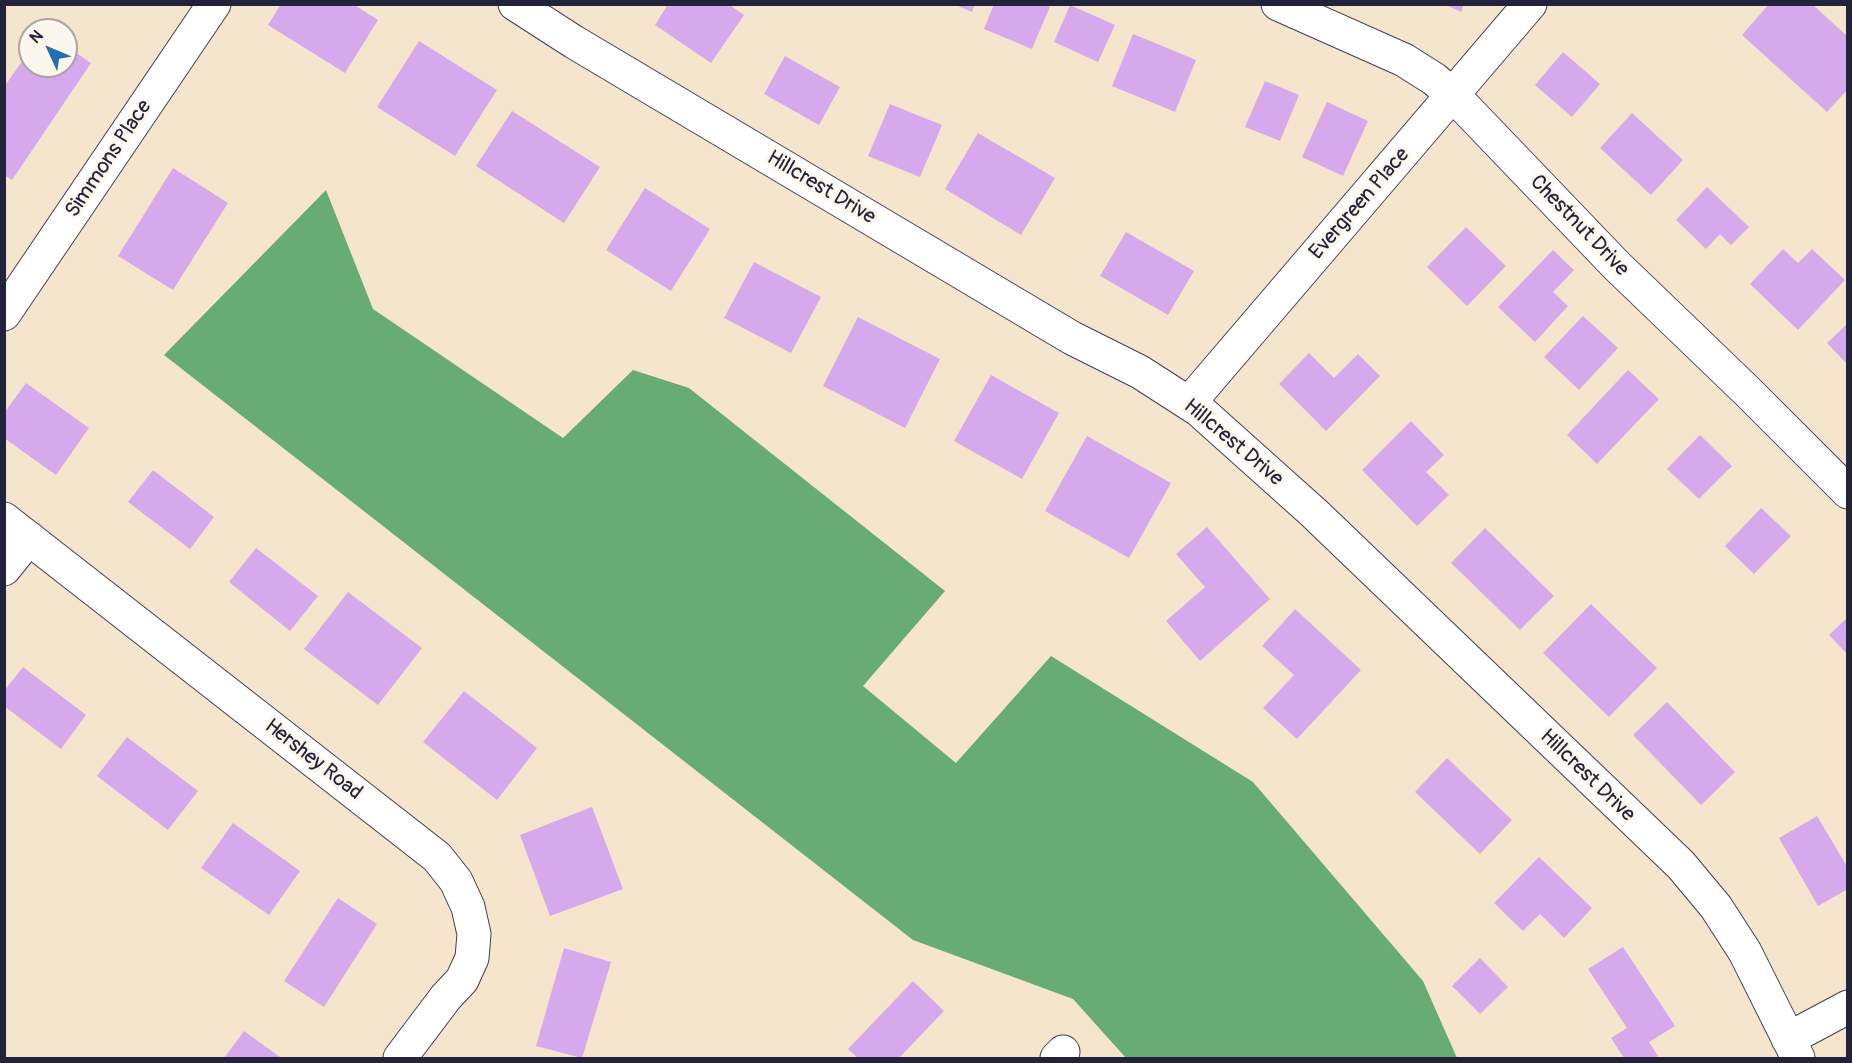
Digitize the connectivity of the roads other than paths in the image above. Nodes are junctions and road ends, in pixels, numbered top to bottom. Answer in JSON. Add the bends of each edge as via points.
{"nodes":[{"id":1,"x":214,"y":4,"type":"edge"},
{"id":2,"x":515,"y":4,"type":"edge"},
{"id":3,"x":1278,"y":4,"type":"edge"},
{"id":4,"x":1530,"y":4,"type":"edge"},
{"id":5,"x":1453,"y":95,"type":"junction"},
{"id":6,"x":4,"y":314,"type":"edge"},
{"id":7,"x":1189,"y":403,"type":"junction"},
{"id":8,"x":1848,"y":492,"type":"edge"},
{"id":9,"x":17,"y":528,"type":"edge"},
{"id":10,"x":4,"y":569,"type":"edge"},
{"id":11,"x":1848,"y":1007,"type":"edge"},
{"id":12,"x":1793,"y":1049,"type":"edge"},
{"id":13,"x":400,"y":1059,"type":"edge"}],
"edges":[{"from":1,"to":6,"type":"street","name":"Simmons Place"},
{"from":2,"to":7,"type":"street","name":"Hillcrest Drive","via":[[1042,320]]},
{"from":3,"to":5,"type":"street","name":"Chestnut Drive","via":[[1404,60]]},
{"from":4,"to":5,"type":"street","name":"Evergreen Place"},
{"from":5,"to":7,"type":"street","name":"Evergreen Place"},
{"from":5,"to":8,"type":"street","name":"Chestnut Drive","via":[[1616,265]]},
{"from":7,"to":12,"type":"street","name":"Hillcrest Drive","via":[[1314,513],[1681,864],[1716,907],[1745,952]]},
{"from":9,"to":10,"type":"street"},
{"from":9,"to":13,"type":"street","name":"Hershey Road","via":[[438,857],[456,881],[474,933],[472,958],[462,980]]},
{"from":11,"to":12,"type":"street"}]}
